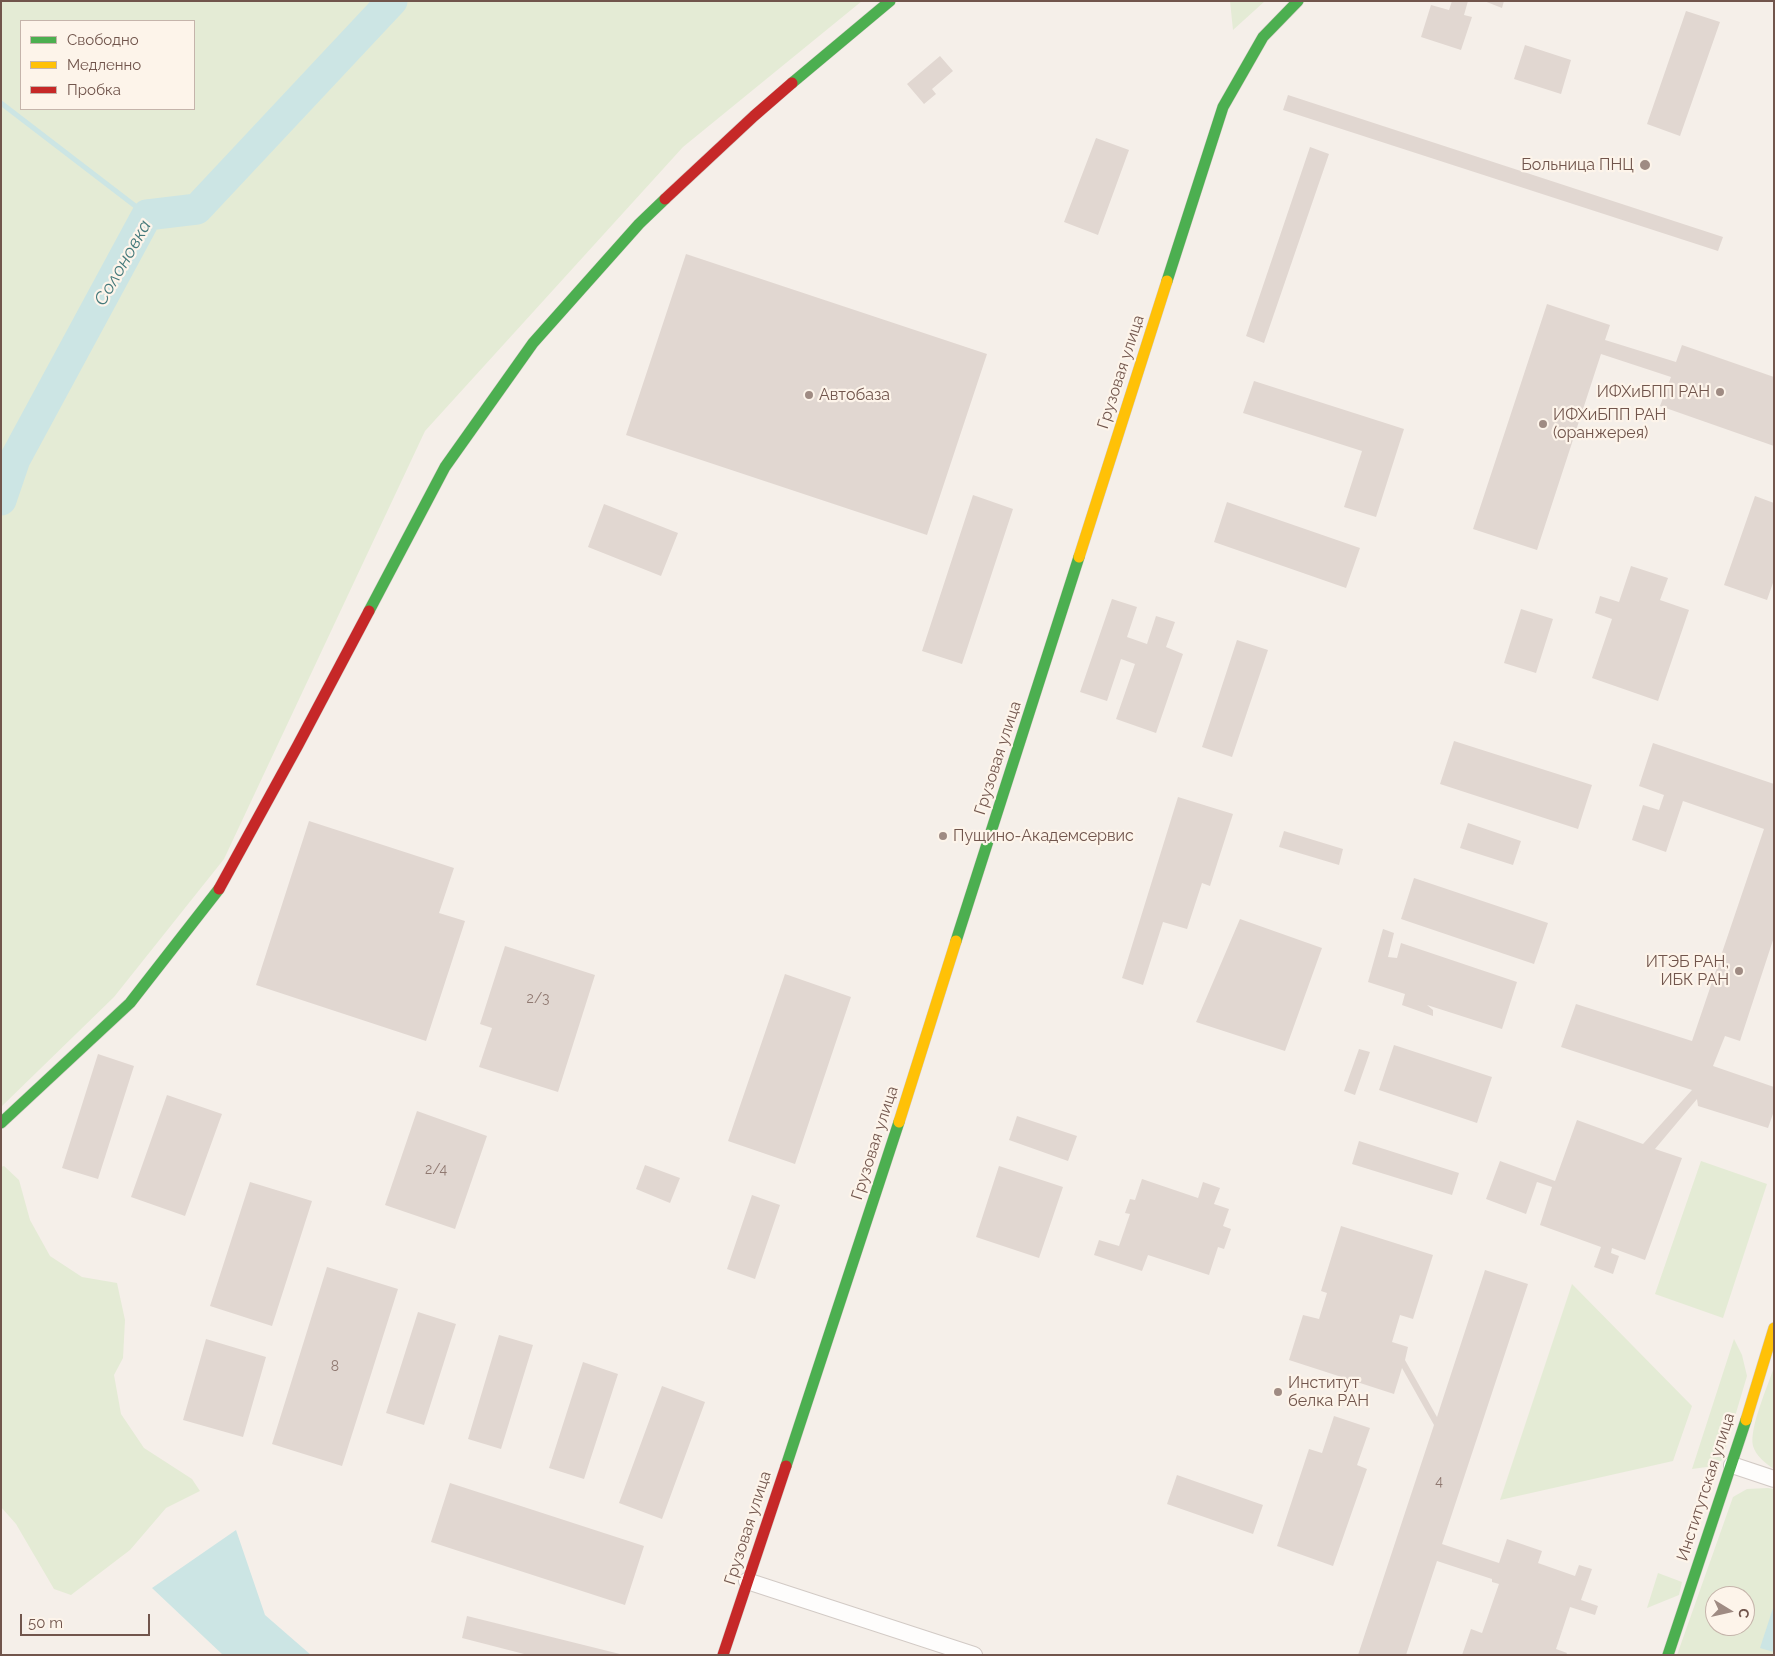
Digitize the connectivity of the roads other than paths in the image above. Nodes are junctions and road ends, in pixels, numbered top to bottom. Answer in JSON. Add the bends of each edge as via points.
{"nodes":[{"id":1,"x":890,"y":1,"type":"edge"},
{"id":2,"x":1298,"y":1,"type":"edge"},
{"id":3,"x":1,"y":1123,"type":"edge"},
{"id":4,"x":1774,"y":1328,"type":"edge"},
{"id":5,"x":1732,"y":1465,"type":"junction"},
{"id":6,"x":1774,"y":1479,"type":"edge"},
{"id":7,"x":747,"y":1581,"type":"junction"},
{"id":8,"x":723,"y":1655,"type":"edge"},
{"id":9,"x":974,"y":1655,"type":"edge"},
{"id":10,"x":1668,"y":1655,"type":"edge"}],
"edges":[{"from":1,"to":3,"type":"street","via":[[754,116],[639,224],[533,343],[445,467],[222,886],[130,1003]]},
{"from":2,"to":7,"type":"street","name":"Грузовая улица","via":[[1264,36],[1223,107],[870,1215]]},
{"from":4,"to":5,"type":"street","name":"Институтская улица"},
{"from":5,"to":6,"type":"street"},
{"from":5,"to":10,"type":"street","name":"Институтская улица"},
{"from":7,"to":8,"type":"street","name":"Грузовая улица"},
{"from":7,"to":9,"type":"street"}]}
